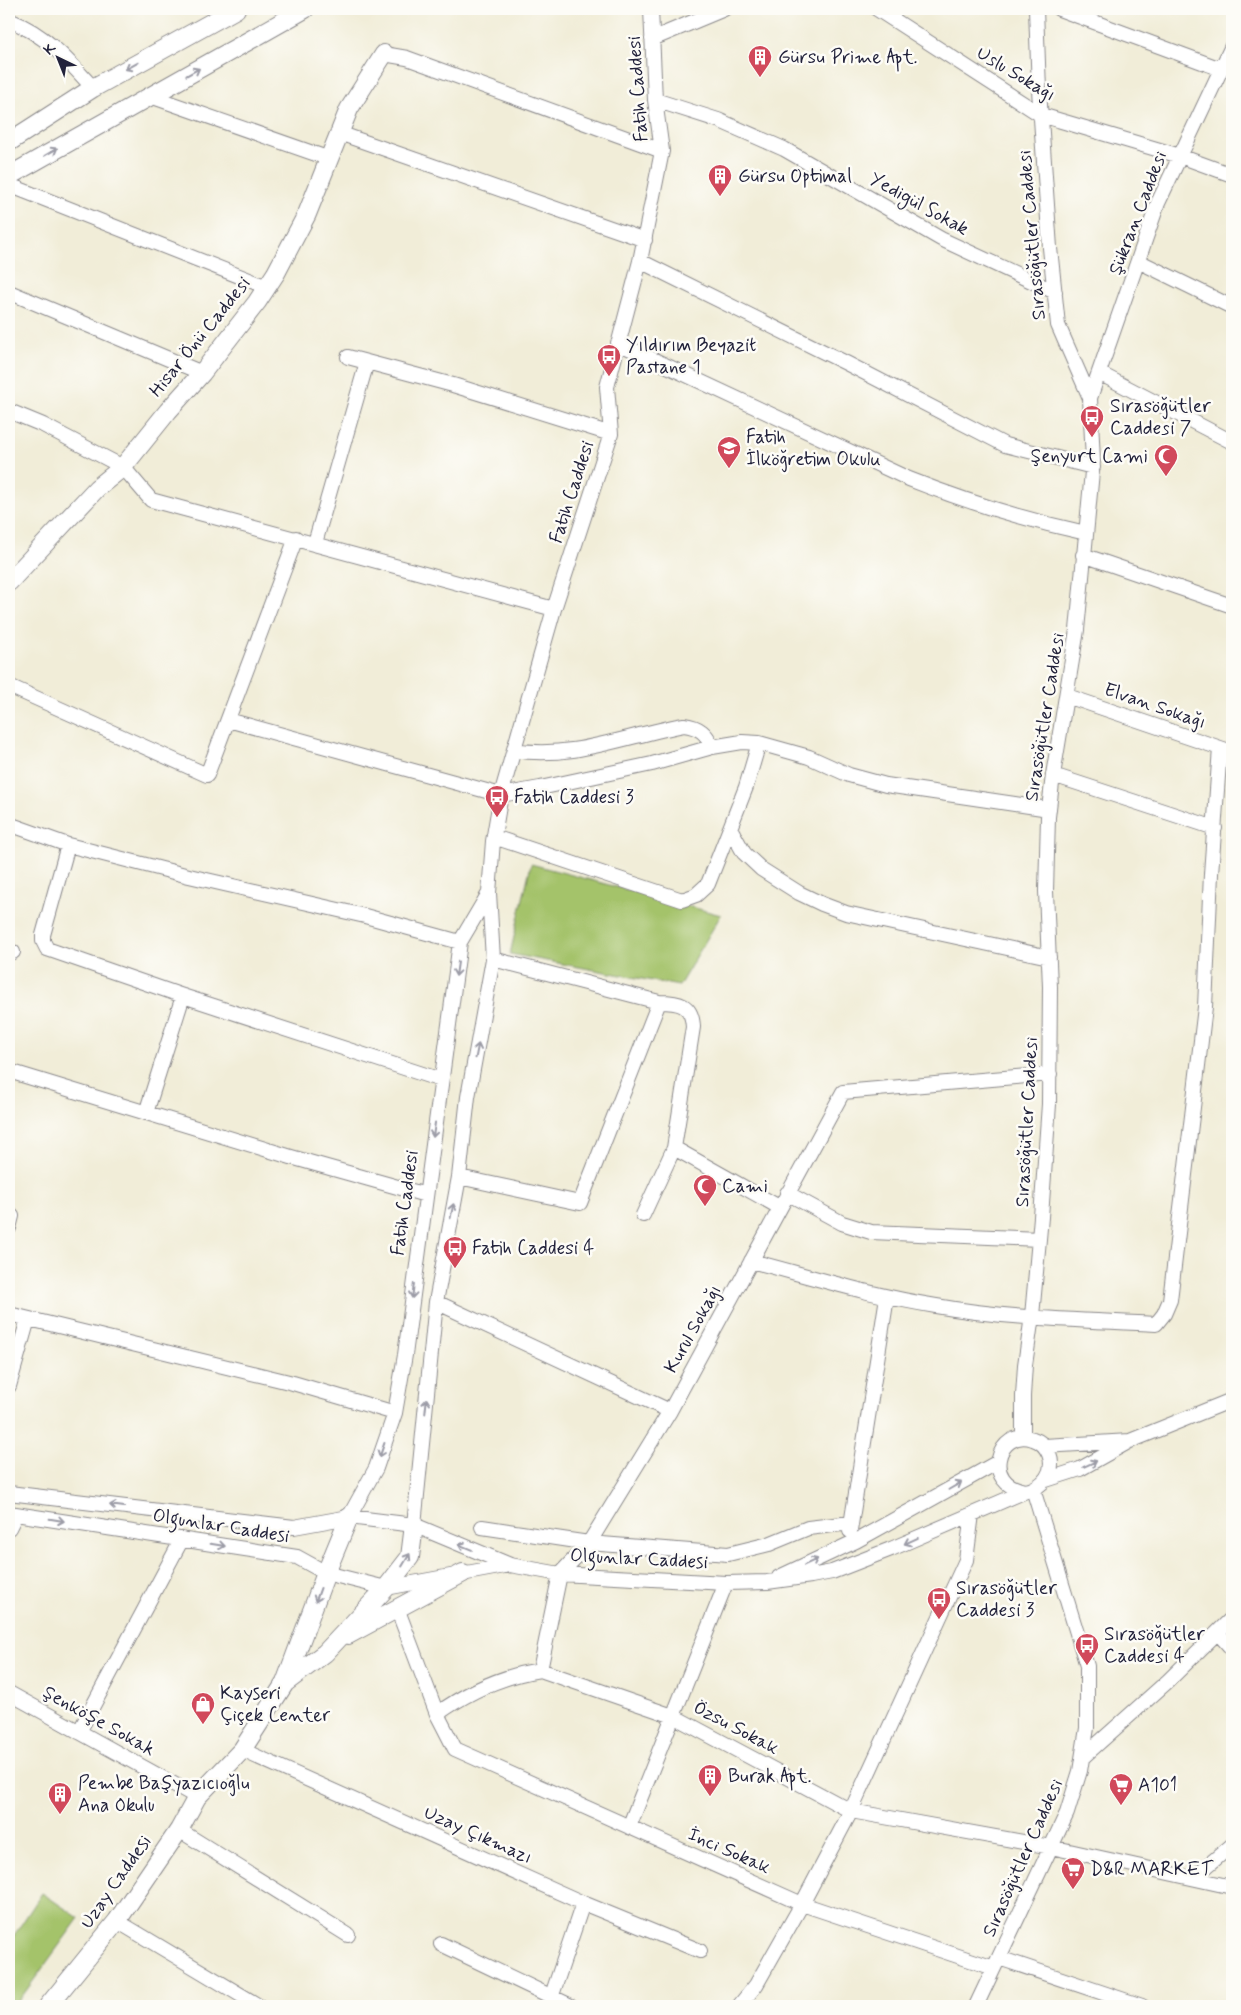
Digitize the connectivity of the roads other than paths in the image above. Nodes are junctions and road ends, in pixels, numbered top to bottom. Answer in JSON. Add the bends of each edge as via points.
{"nodes":[{"id":1,"x":236,"y":9,"type":"edge"},
{"id":2,"x":305,"y":9,"type":"edge"},
{"id":3,"x":651,"y":9,"type":"edge"},
{"id":4,"x":724,"y":9,"type":"edge"},
{"id":5,"x":877,"y":9,"type":"edge"},
{"id":6,"x":1036,"y":9,"type":"edge"},
{"id":7,"x":1059,"y":9,"type":"edge"},
{"id":8,"x":9,"y":20,"type":"edge"},
{"id":9,"x":652,"y":39,"type":"junction"},
{"id":10,"x":1232,"y":46,"type":"edge"},
{"id":11,"x":384,"y":54,"type":"joint"},
{"id":12,"x":1221,"y":69,"type":"junction"},
{"id":13,"x":93,"y":88,"type":"junction"},
{"id":14,"x":150,"y":96,"type":"junction"},
{"id":15,"x":655,"y":100,"type":"junction"},
{"id":16,"x":1041,"y":115,"type":"junction"},
{"id":17,"x":339,"y":133,"type":"junction"},
{"id":18,"x":9,"y":142,"type":"edge"},
{"id":19,"x":662,"y":151,"type":"junction"},
{"id":20,"x":1180,"y":156,"type":"junction"},
{"id":21,"x":330,"y":160,"type":"junction"},
{"id":22,"x":1232,"y":175,"type":"edge"},
{"id":23,"x":9,"y":176,"type":"edge"},
{"id":24,"x":9,"y":185,"type":"edge"},
{"id":25,"x":645,"y":240,"type":"junction"},
{"id":26,"x":640,"y":261,"type":"junction"},
{"id":27,"x":1138,"y":261,"type":"junction"},
{"id":28,"x":267,"y":287,"type":"junction"},
{"id":29,"x":1055,"y":292,"type":"junction"},
{"id":30,"x":10,"y":297,"type":"edge"},
{"id":31,"x":1232,"y":307,"type":"edge"},
{"id":32,"x":618,"y":343,"type":"junction"},
{"id":33,"x":348,"y":357,"type":"dead end"},
{"id":34,"x":367,"y":362,"type":"junction"},
{"id":35,"x":202,"y":373,"type":"junction"},
{"id":36,"x":1099,"y":373,"type":"junction"},
{"id":37,"x":1090,"y":398,"type":"junction"},
{"id":38,"x":9,"y":411,"type":"edge"},
{"id":39,"x":611,"y":434,"type":"junction"},
{"id":40,"x":1232,"y":442,"type":"edge"},
{"id":41,"x":123,"y":467,"type":"junction"},
{"id":42,"x":1093,"y":467,"type":"junction"},
{"id":43,"x":1086,"y":533,"type":"junction"},
{"id":44,"x":296,"y":538,"type":"junction"},
{"id":45,"x":315,"y":543,"type":"junction"},
{"id":46,"x":1083,"y":555,"type":"junction"},
{"id":47,"x":9,"y":582,"type":"edge"},
{"id":48,"x":1232,"y":606,"type":"edge"},
{"id":49,"x":554,"y":609,"type":"junction"},
{"id":50,"x":9,"y":686,"type":"edge"},
{"id":51,"x":1067,"y":696,"type":"junction"},
{"id":52,"x":228,"y":720,"type":"junction"},
{"id":53,"x":759,"y":744,"type":"junction"},
{"id":54,"x":712,"y":748,"type":"junction"},
{"id":55,"x":514,"y":750,"type":"junction"},
{"id":56,"x":1226,"y":750,"type":"edge"},
{"id":57,"x":1053,"y":775,"type":"junction"},
{"id":58,"x":500,"y":795,"type":"junction"},
{"id":59,"x":1049,"y":809,"type":"junction"},
{"id":60,"x":9,"y":824,"type":"edge"},
{"id":61,"x":730,"y":828,"type":"junction"},
{"id":62,"x":1215,"y":828,"type":"junction"},
{"id":63,"x":494,"y":837,"type":"junction"},
{"id":64,"x":68,"y":845,"type":"junction"},
{"id":65,"x":489,"y":893,"type":"junction"},
{"id":66,"x":460,"y":942,"type":"junction"},
{"id":67,"x":1049,"y":957,"type":"junction"},
{"id":68,"x":493,"y":959,"type":"junction"},
{"id":69,"x":183,"y":996,"type":"junction"},
{"id":70,"x":659,"y":1002,"type":"junction"},
{"id":71,"x":9,"y":1071,"type":"edge"},
{"id":72,"x":1050,"y":1074,"type":"junction"},
{"id":73,"x":441,"y":1080,"type":"junction"},
{"id":74,"x":146,"y":1113,"type":"junction"},
{"id":75,"x":674,"y":1148,"type":"junction"},
{"id":76,"x":459,"y":1178,"type":"junction"},
{"id":77,"x":787,"y":1193,"type":"junction"},
{"id":78,"x":426,"y":1195,"type":"junction"},
{"id":79,"x":779,"y":1207,"type":"junction"},
{"id":80,"x":643,"y":1215,"type":"dead end"},
{"id":81,"x":1039,"y":1239,"type":"junction"},
{"id":82,"x":751,"y":1261,"type":"junction"},
{"id":83,"x":887,"y":1297,"type":"junction"},
{"id":84,"x":436,"y":1302,"type":"junction"},
{"id":85,"x":9,"y":1314,"type":"edge"},
{"id":86,"x":1032,"y":1316,"type":"junction"},
{"id":87,"x":28,"y":1319,"type":"junction"},
{"id":88,"x":9,"y":1386,"type":"edge"},
{"id":89,"x":1232,"y":1400,"type":"edge"},
{"id":90,"x":670,"y":1411,"type":"junction"},
{"id":91,"x":395,"y":1413,"type":"junction"},
{"id":92,"x":1023,"y":1437,"type":"junction"},
{"id":93,"x":1130,"y":1441,"type":"junction"},
{"id":94,"x":1044,"y":1446,"type":"junction"},
{"id":95,"x":998,"y":1462,"type":"junction"},
{"id":96,"x":1046,"y":1480,"type":"junction"},
{"id":97,"x":1030,"y":1490,"type":"junction"},
{"id":98,"x":9,"y":1493,"type":"edge"},
{"id":99,"x":12,"y":1513,"type":"edge"},
{"id":100,"x":972,"y":1514,"type":"junction"},
{"id":101,"x":349,"y":1518,"type":"junction"},
{"id":102,"x":851,"y":1524,"type":"junction"},
{"id":103,"x":414,"y":1525,"type":"junction"},
{"id":104,"x":482,"y":1527,"type":"dead end"},
{"id":105,"x":9,"y":1528,"type":"edge"},
{"id":106,"x":182,"y":1539,"type":"junction"},
{"id":107,"x":589,"y":1543,"type":"junction"},
{"id":108,"x":846,"y":1546,"type":"junction"},
{"id":109,"x":510,"y":1565,"type":"junction"},
{"id":110,"x":463,"y":1573,"type":"junction"},
{"id":111,"x":326,"y":1574,"type":"junction"},
{"id":112,"x":560,"y":1574,"type":"junction"},
{"id":113,"x":767,"y":1582,"type":"junction"},
{"id":114,"x":726,"y":1583,"type":"junction"},
{"id":115,"x":386,"y":1588,"type":"junction"},
{"id":116,"x":397,"y":1608,"type":"junction"},
{"id":117,"x":1232,"y":1618,"type":"edge"},
{"id":118,"x":1218,"y":1633,"type":"junction"},
{"id":119,"x":336,"y":1641,"type":"junction"},
{"id":120,"x":1232,"y":1649,"type":"edge"},
{"id":121,"x":540,"y":1670,"type":"junction"},
{"id":122,"x":285,"y":1683,"type":"junction"},
{"id":123,"x":9,"y":1693,"type":"edge"},
{"id":124,"x":437,"y":1714,"type":"junction"},
{"id":125,"x":673,"y":1716,"type":"junction"},
{"id":126,"x":79,"y":1732,"type":"junction"},
{"id":127,"x":242,"y":1750,"type":"junction"},
{"id":128,"x":1083,"y":1757,"type":"junction"},
{"id":129,"x":197,"y":1797,"type":"junction"},
{"id":130,"x":851,"y":1811,"type":"junction"},
{"id":131,"x":629,"y":1827,"type":"junction"},
{"id":132,"x":178,"y":1830,"type":"junction"},
{"id":133,"x":1232,"y":1845,"type":"edge"},
{"id":134,"x":1051,"y":1847,"type":"junction"},
{"id":135,"x":1193,"y":1878,"type":"junction"},
{"id":136,"x":1232,"y":1887,"type":"edge"},
{"id":137,"x":583,"y":1903,"type":"junction"},
{"id":138,"x":802,"y":1904,"type":"junction"},
{"id":139,"x":117,"y":1921,"type":"junction"},
{"id":140,"x":348,"y":1935,"type":"dead end"},
{"id":141,"x":441,"y":1944,"type":"dead end"},
{"id":142,"x":700,"y":1951,"type":"dead end"},
{"id":143,"x":996,"y":1963,"type":"junction"},
{"id":144,"x":551,"y":1998,"type":"junction"},
{"id":145,"x":48,"y":2006,"type":"edge"},
{"id":146,"x":259,"y":2006,"type":"edge"},
{"id":147,"x":571,"y":2006,"type":"edge"},
{"id":148,"x":739,"y":2006,"type":"edge"},
{"id":149,"x":976,"y":2006,"type":"edge"},
{"id":150,"x":1142,"y":2006,"type":"edge"}],
"edges":[{"from":1,"to":13,"type":"main road","one_way":true},
{"from":14,"to":2,"type":"main road","one_way":true},
{"from":3,"to":9,"type":"street","name":"Fatih Caddesi"},
{"from":4,"to":9,"type":"street"},
{"from":5,"to":16,"type":"street","name":"Uslu Sokağı"},
{"from":6,"to":16,"type":"street","name":"Sırasöğütler Caddesi"},
{"from":7,"to":12,"type":"street"},
{"from":8,"to":13,"type":"street","via":[[30,29],[51,44]]},
{"from":9,"to":15,"type":"street","name":"Fatih Caddesi"},
{"from":10,"to":12,"type":"street","name":"Şükran Caddesi"},
{"from":11,"to":17,"type":"main road","name":"Hisar Önü Caddesi","via":[[348,109]]},
{"from":11,"to":19,"type":"street","via":[[407,58]]},
{"from":12,"to":20,"type":"street","name":"Şükran Caddesi"},
{"from":13,"to":18,"type":"main road"},
{"from":14,"to":21,"type":"street"},
{"from":23,"to":14,"type":"main road","one_way":true},
{"from":15,"to":19,"type":"street","name":"Fatih Caddesi"},
{"from":15,"to":29,"type":"street","name":"Yedigül Sokak","via":[[718,120],[784,149],[941,239]]},
{"from":16,"to":20,"type":"street","name":"Uslu Sokağı"},
{"from":16,"to":29,"type":"street","name":"Sırasöğütler Caddesi"},
{"from":17,"to":21,"type":"main road","name":"Hisar Önü Caddesi"},
{"from":17,"to":25,"type":"street"},
{"from":19,"to":25,"type":"street","name":"Fatih Caddesi"},
{"from":20,"to":22,"type":"street","name":"Uslu Sokağı"},
{"from":20,"to":27,"type":"street","name":"Şükran Caddesi","via":[[1158,203]]},
{"from":21,"to":28,"type":"main road","name":"Hisar Önü Caddesi","via":[[307,214]]},
{"from":24,"to":28,"type":"street"},
{"from":25,"to":26,"type":"street","name":"Fatih Caddesi"},
{"from":26,"to":32,"type":"street","name":"Fatih Caddesi"},
{"from":26,"to":42,"type":"street","via":[[1005,445]]},
{"from":27,"to":31,"type":"street"},
{"from":27,"to":36,"type":"street","name":"Şükran Caddesi"},
{"from":28,"to":35,"type":"main road","name":"Hisar Önü Caddesi"},
{"from":29,"to":37,"type":"street","name":"Sırasöğütler Caddesi","via":[[1058,325]]},
{"from":30,"to":35,"type":"street"},
{"from":32,"to":39,"type":"street","name":"Fatih Caddesi","via":[[607,386]]},
{"from":32,"to":43,"type":"street","via":[[909,479],[1021,518]]},
{"from":33,"to":34,"type":"street"},
{"from":34,"to":39,"type":"street"},
{"from":34,"to":45,"type":"street"},
{"from":35,"to":41,"type":"main road","name":"Hisar Önü Caddesi"},
{"from":36,"to":37,"type":"street","name":"Şükran Caddesi"},
{"from":36,"to":40,"type":"street"},
{"from":37,"to":42,"type":"street","name":"Sırasöğütler Caddesi"},
{"from":38,"to":41,"type":"street"},
{"from":39,"to":49,"type":"street","name":"Fatih Caddesi"},
{"from":41,"to":44,"type":"street","via":[[151,500]]},
{"from":41,"to":47,"type":"main road","name":"Hisar Önü Caddesi","via":[[97,488]]},
{"from":42,"to":43,"type":"street","name":"Sırasöğütler Caddesi"},
{"from":43,"to":46,"type":"street","name":"Sırasöğütler Caddesi"},
{"from":44,"to":45,"type":"street"},
{"from":44,"to":52,"type":"street"},
{"from":45,"to":49,"type":"street"},
{"from":46,"to":48,"type":"street"},
{"from":46,"to":51,"type":"street","name":"Sırasöğütler Caddesi"},
{"from":49,"to":55,"type":"street","name":"Fatih Caddesi"},
{"from":50,"to":52,"type":"street","via":[[208,775]]},
{"from":51,"to":56,"type":"street","name":"Elvan Sokağı"},
{"from":51,"to":57,"type":"street","name":"Sırasöğütler Caddesi"},
{"from":52,"to":58,"type":"street"},
{"from":53,"to":54,"type":"street","via":[[742,742]]},
{"from":53,"to":59,"type":"street","via":[[809,757],[849,775],[886,785]]},
{"from":53,"to":61,"type":"street"},
{"from":54,"to":55,"type":"street","via":[[705,734],[684,725],[570,751],[540,753]]},
{"from":54,"to":58,"type":"street","via":[[652,764]]},
{"from":55,"to":58,"type":"street","name":"Fatih Caddesi"},
{"from":56,"to":62,"type":"street"},
{"from":57,"to":59,"type":"street","name":"Sırasöğütler Caddesi"},
{"from":57,"to":62,"type":"street"},
{"from":58,"to":63,"type":"street","name":"Fatih Caddesi"},
{"from":59,"to":67,"type":"street","name":"Sırasöğütler Caddesi","via":[[1046,891]]},
{"from":60,"to":64,"type":"street"},
{"from":61,"to":63,"type":"street","via":[[708,884],[696,895],[682,900]]},
{"from":61,"to":67,"type":"street","via":[[744,853],[761,869],[822,904],[846,913]]},
{"from":62,"to":86,"type":"street","via":[[1201,1046],[1168,1307],[1156,1324]]},
{"from":63,"to":65,"type":"street","name":"Fatih Caddesi"},
{"from":64,"to":66,"type":"street"},
{"from":64,"to":69,"type":"street","via":[[43,935],[47,949]]},
{"from":65,"to":66,"type":"street","name":"Fatih Caddesi"},
{"from":65,"to":68,"type":"street","name":"Fatih Caddesi"},
{"from":66,"to":73,"type":"street","name":"Fatih Caddesi","one_way":true},
{"from":67,"to":72,"type":"street","name":"Sırasöğütler Caddesi"},
{"from":68,"to":70,"type":"street"},
{"from":76,"to":68,"type":"street","name":"Fatih Caddesi","one_way":true,"via":[[468,1097]]},
{"from":69,"to":73,"type":"street"},
{"from":69,"to":74,"type":"street"},
{"from":70,"to":75,"type":"street","via":[[682,1004],[693,1020]]},
{"from":70,"to":76,"type":"street","via":[[580,1203]]},
{"from":71,"to":74,"type":"street"},
{"from":72,"to":77,"type":"street","name":"Kurul Sokağı","via":[[843,1092]]},
{"from":72,"to":81,"type":"street","name":"Sırasöğütler Caddesi"},
{"from":73,"to":78,"type":"street","name":"Fatih Caddesi","one_way":true},
{"from":74,"to":78,"type":"street"},
{"from":75,"to":79,"type":"street"},
{"from":75,"to":80,"type":"street"},
{"from":84,"to":76,"type":"street","name":"Fatih Caddesi","one_way":true},
{"from":77,"to":79,"type":"street","name":"Kurul Sokağı"},
{"from":77,"to":81,"type":"street","via":[[842,1223],[870,1232]]},
{"from":78,"to":91,"type":"street","name":"Fatih Caddesi","one_way":true},
{"from":79,"to":82,"type":"street","name":"Kurul Sokağı"},
{"from":81,"to":86,"type":"street","name":"Sırasöğütler Caddesi"},
{"from":82,"to":83,"type":"street"},
{"from":82,"to":90,"type":"street","name":"Kurul Sokağı"},
{"from":83,"to":86,"type":"street","via":[[968,1311]]},
{"from":83,"to":102,"type":"street"},
{"from":84,"to":90,"type":"street"},
{"from":103,"to":84,"type":"street","name":"Fatih Caddesi","one_way":true},
{"from":85,"to":87,"type":"street"},
{"from":86,"to":92,"type":"street","name":"Sırasöğütler Caddesi","via":[[1023,1396]]},
{"from":87,"to":88,"type":"street"},
{"from":87,"to":91,"type":"street","via":[[293,1383]]},
{"from":89,"to":93,"type":"street"},
{"from":90,"to":107,"type":"street","name":"Kurul Sokağı"},
{"from":91,"to":101,"type":"street","name":"Fatih Caddesi","one_way":true,"via":[[376,1468]]},
{"from":92,"to":94,"type":"street"},
{"from":92,"to":95,"type":"street","via":[[1004,1448]]},
{"from":93,"to":94,"type":"street"},
{"from":96,"to":93,"type":"street","one_way":true,"via":[[1089,1464]]},
{"from":94,"to":96,"type":"street","via":[[1051,1466]]},
{"from":95,"to":97,"type":"street","via":[[1005,1482],[1011,1487]]},
{"from":108,"to":95,"type":"street","one_way":true},
{"from":96,"to":97,"type":"street"},
{"from":97,"to":100,"type":"street","name":"Olgunlar Caddesi"},
{"from":97,"to":128,"type":"street","name":"Sırasöğütler Caddesi","via":[[1086,1666],[1088,1708]]},
{"from":101,"to":98,"type":"street","name":"Olgunlar Caddesi","one_way":true,"via":[[294,1528]]},
{"from":99,"to":105,"type":"street"},
{"from":99,"to":106,"type":"street","name":"Olgunlar Caddesi","one_way":true},
{"from":100,"to":113,"type":"street","name":"Olgunlar Caddesi","one_way":true,"via":[[832,1572]]},
{"from":100,"to":130,"type":"street","via":[[966,1560]]},
{"from":101,"to":103,"type":"street","name":"Olgunlar Caddesi"},
{"from":101,"to":111,"type":"main road","name":"Uzay Caddesi"},
{"from":102,"to":107,"type":"street","via":[[808,1528],[769,1544],[728,1554]]},
{"from":102,"to":108,"type":"street"},
{"from":109,"to":103,"type":"street","name":"Olgunlar Caddesi","one_way":true},
{"from":115,"to":103,"type":"main road","name":"Uzay Caddesi","one_way":true,"via":[[410,1557]]},
{"from":104,"to":107,"type":"street"},
{"from":106,"to":111,"type":"street","name":"Olgunlar Caddesi","one_way":true,"via":[[297,1557]]},
{"from":106,"to":126,"type":"street"},
{"from":107,"to":112,"type":"street","name":"Kurul Sokağı"},
{"from":113,"to":108,"type":"street","one_way":true},
{"from":109,"to":110,"type":"street","name":"Olgunlar Caddesi"},
{"from":109,"to":112,"type":"street","name":"Olgunlar Caddesi"},
{"from":110,"to":115,"type":"street","name":"Olgunlar Caddesi"},
{"from":110,"to":116,"type":"main road"},
{"from":111,"to":115,"type":"street","name":"Olgunlar Caddesi"},
{"from":111,"to":122,"type":"main road","name":"Uzay Caddesi","one_way":true},
{"from":112,"to":114,"type":"street","name":"Olgunlar Caddesi"},
{"from":112,"to":121,"type":"street"},
{"from":113,"to":114,"type":"street","name":"Olgunlar Caddesi"},
{"from":114,"to":125,"type":"street"},
{"from":115,"to":119,"type":"main road","name":"Uzay Caddesi"},
{"from":116,"to":119,"type":"main road"},
{"from":116,"to":124,"type":"street"},
{"from":117,"to":118,"type":"street"},
{"from":118,"to":120,"type":"street"},
{"from":118,"to":128,"type":"street"},
{"from":119,"to":122,"type":"main road","name":"Uzay Caddesi"},
{"from":121,"to":124,"type":"street","via":[[490,1683]]},
{"from":121,"to":125,"type":"street","name":"Özsu Sokak"},
{"from":122,"to":127,"type":"main road","name":"Uzay Caddesi"},
{"from":123,"to":126,"type":"street","name":"Şenköşe Sokak"},
{"from":124,"to":131,"type":"street","name":"İnci Sokak","via":[[455,1749]]},
{"from":125,"to":130,"type":"street","name":"Özsu Sokak"},
{"from":125,"to":131,"type":"street"},
{"from":126,"to":129,"type":"street","name":"Şenköşe Sokak"},
{"from":127,"to":129,"type":"main road","name":"Uzay Caddesi"},
{"from":127,"to":137,"type":"street","name":"Uzay Çıkmazı"},
{"from":128,"to":134,"type":"street","name":"Sırasöğütler Caddesi","via":[[1075,1792]]},
{"from":129,"to":132,"type":"main road","name":"Uzay Caddesi"},
{"from":130,"to":134,"type":"street","name":"Özsu Sokak"},
{"from":130,"to":138,"type":"street"},
{"from":131,"to":138,"type":"street","name":"İnci Sokak"},
{"from":132,"to":139,"type":"main road","name":"Uzay Caddesi"},
{"from":132,"to":140,"type":"street"},
{"from":133,"to":135,"type":"street"},
{"from":134,"to":135,"type":"street","name":"Özsu Sokak"},
{"from":134,"to":143,"type":"street","name":"Sırasöğütler Caddesi"},
{"from":135,"to":136,"type":"street","name":"Özsu Sokak"},
{"from":137,"to":142,"type":"street","name":"Uzay Çıkmazı"},
{"from":137,"to":144,"type":"street"},
{"from":138,"to":143,"type":"street","name":"İnci Sokak"},
{"from":138,"to":148,"type":"street","via":[[756,1985]]},
{"from":139,"to":145,"type":"main road","name":"Uzay Caddesi"},
{"from":139,"to":146,"type":"street"},
{"from":141,"to":144,"type":"street"},
{"from":143,"to":149,"type":"street","name":"Sırasöğütler Caddesi"},
{"from":143,"to":150,"type":"street","name":"İnci Sokak"},
{"from":144,"to":147,"type":"street"}]}
